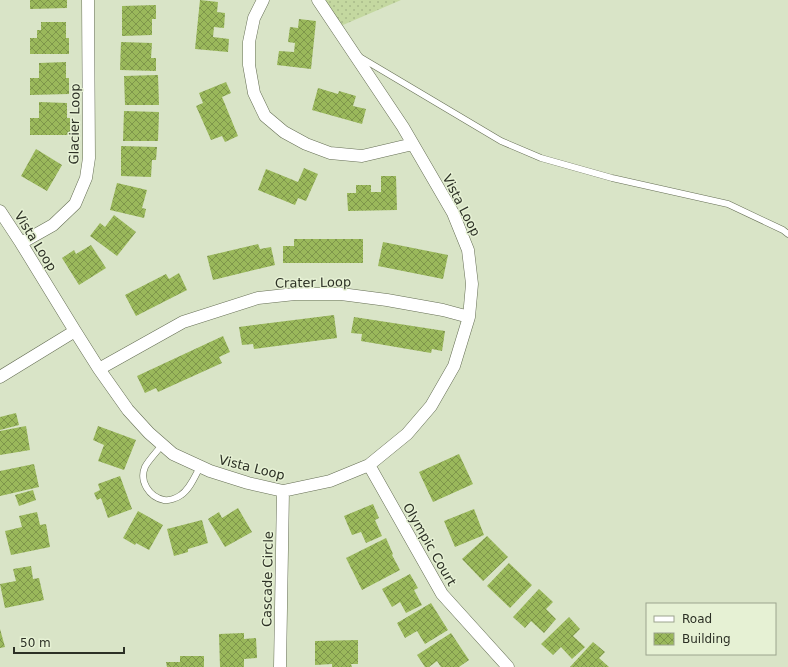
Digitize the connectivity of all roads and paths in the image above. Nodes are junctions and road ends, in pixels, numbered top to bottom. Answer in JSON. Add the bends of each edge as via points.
{"nodes":[{"id":1,"x":88,"y":0,"type":"edge"},
{"id":2,"x":263,"y":0,"type":"edge"},
{"id":3,"x":318,"y":0,"type":"edge"},
{"id":4,"x":353,"y":53,"type":"junction"},
{"id":5,"x":413,"y":144,"type":"junction"},
{"id":6,"x":0,"y":211,"type":"edge"},
{"id":7,"x":788,"y":234,"type":"edge"},
{"id":8,"x":21,"y":243,"type":"junction"},
{"id":9,"x":469,"y":317,"type":"junction"},
{"id":10,"x":75,"y":331,"type":"junction"},
{"id":11,"x":99,"y":369,"type":"junction"},
{"id":12,"x":0,"y":377,"type":"edge"},
{"id":13,"x":162,"y":445,"type":"junction"},
{"id":14,"x":369,"y":465,"type":"junction"},
{"id":15,"x":200,"y":467,"type":"junction"},
{"id":16,"x":283,"y":491,"type":"junction"},
{"id":17,"x":280,"y":667,"type":"edge"},
{"id":18,"x":508,"y":667,"type":"edge"}],
"edges":[{"from":1,"to":8,"type":"street","name":"Glacier Loop","via":[[89,158],[86,178],[75,204],[53,225]]},
{"from":2,"to":5,"type":"street","via":[[254,18],[249,42],[249,65],[254,93],[265,116],[284,132],[330,153],[362,156]]},
{"from":3,"to":4,"type":"street","name":"Vista Loop"},
{"from":4,"to":5,"type":"street","name":"Vista Loop"},
{"from":4,"to":7,"type":"lane","via":[[502,141],[541,158],[612,178],[728,204]]},
{"from":5,"to":9,"type":"street","name":"Vista Loop","via":[[453,213],[468,250],[472,284]]},
{"from":6,"to":8,"type":"street","name":"Vista Loop"},
{"from":8,"to":10,"type":"street","name":"Vista Loop"},
{"from":9,"to":11,"type":"street","name":"Crater Loop","via":[[443,310],[341,294],[295,294],[258,298],[183,322]]},
{"from":9,"to":14,"type":"street","name":"Vista Loop","via":[[454,366],[431,406],[407,434]]},
{"from":10,"to":11,"type":"street","name":"Vista Loop"},
{"from":10,"to":12,"type":"street"},
{"from":11,"to":13,"type":"street","name":"Vista Loop","via":[[128,410]]},
{"from":13,"to":15,"type":"street","name":"Vista Loop","via":[[173,454]]},
{"from":13,"to":15,"type":"lane","via":[[145,467],[143,478],[146,489],[153,496],[164,501],[174,499],[188,488]]},
{"from":14,"to":16,"type":"street","name":"Vista Loop","via":[[330,481]]},
{"from":14,"to":18,"type":"street","name":"Olympic Court","via":[[442,594]]},
{"from":15,"to":16,"type":"street","name":"Vista Loop","via":[[248,484]]},
{"from":16,"to":17,"type":"street","name":"Cascade Circle"}]}
